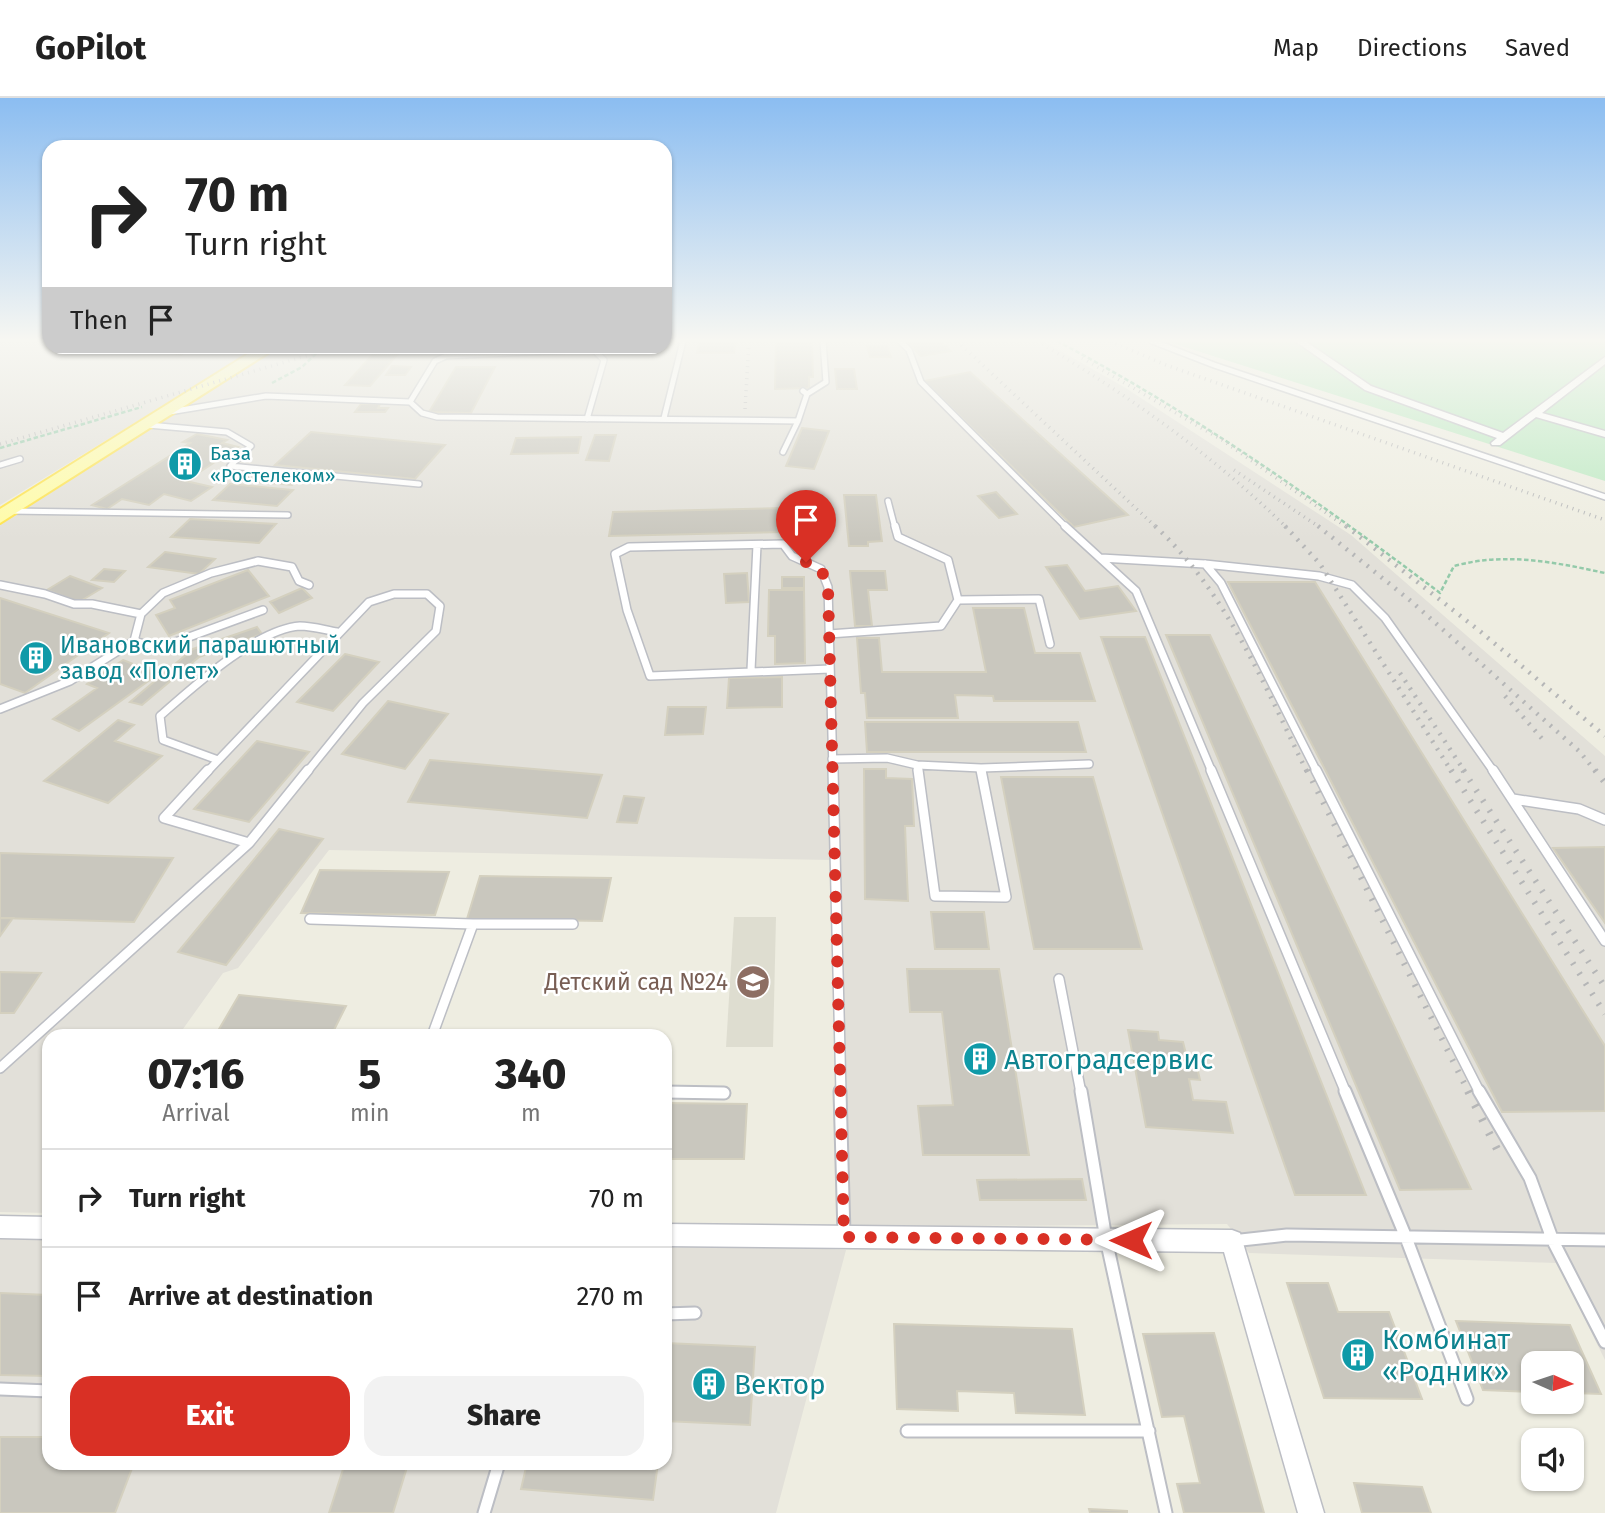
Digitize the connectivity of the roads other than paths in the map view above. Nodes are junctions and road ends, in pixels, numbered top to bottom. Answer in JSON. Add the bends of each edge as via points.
{"nodes":[{"id":1,"x":175,"y":407,"type":"edge"},
{"id":2,"x":203,"y":407,"type":"edge"},
{"id":3,"x":416,"y":407,"type":"edge"},
{"id":4,"x":590,"y":407,"type":"edge"},
{"id":5,"x":666,"y":407,"type":"edge"},
{"id":6,"x":801,"y":407,"type":"edge"},
{"id":7,"x":947,"y":407,"type":"edge"},
{"id":8,"x":1343,"y":407,"type":"edge"},
{"id":9,"x":1421,"y":407,"type":"edge"},
{"id":10,"x":1544,"y":407,"type":"edge"},
{"id":11,"x":166,"y":413,"type":"junction"},
{"id":12,"x":1535,"y":414,"type":"junction"},
{"id":13,"x":664,"y":418,"type":"junction"},
{"id":14,"x":587,"y":419,"type":"junction"},
{"id":15,"x":798,"y":421,"type":"junction"},
{"id":16,"x":148,"y":425,"type":"junction"},
{"id":17,"x":1605,"y":435,"type":"edge"},
{"id":18,"x":1505,"y":437,"type":"junction"},
{"id":19,"x":1495,"y":444,"type":"dead end"},
{"id":20,"x":783,"y":452,"type":"dead end"},
{"id":21,"x":20,"y":459,"type":"dead end"},
{"id":22,"x":0,"y":465,"type":"edge"},
{"id":23,"x":419,"y":484,"type":"dead end"},
{"id":24,"x":1605,"y":497,"type":"edge"},
{"id":25,"x":888,"y":501,"type":"dead end"},
{"id":26,"x":5,"y":514,"type":"edge"},
{"id":27,"x":288,"y":515,"type":"dead end"},
{"id":28,"x":757,"y":545,"type":"junction"},
{"id":29,"x":1101,"y":558,"type":"junction"},
{"id":30,"x":1205,"y":564,"type":"junction"},
{"id":31,"x":0,"y":585,"type":"edge"},
{"id":32,"x":309,"y":585,"type":"dead end"},
{"id":33,"x":958,"y":600,"type":"junction"},
{"id":34,"x":263,"y":610,"type":"dead end"},
{"id":35,"x":141,"y":614,"type":"junction"},
{"id":36,"x":337,"y":632,"type":"junction"},
{"id":37,"x":829,"y":634,"type":"junction"},
{"id":38,"x":134,"y":641,"type":"junction"},
{"id":39,"x":1050,"y":644,"type":"dead end"},
{"id":40,"x":830,"y":669,"type":"junction"},
{"id":41,"x":751,"y":670,"type":"junction"},
{"id":42,"x":1,"y":708,"type":"edge"},
{"id":43,"x":832,"y":759,"type":"junction"},
{"id":44,"x":218,"y":760,"type":"junction"},
{"id":45,"x":1089,"y":764,"type":"dead end"},
{"id":46,"x":917,"y":765,"type":"junction"},
{"id":47,"x":981,"y":768,"type":"junction"},
{"id":48,"x":1513,"y":799,"type":"junction"},
{"id":49,"x":1605,"y":820,"type":"edge"},
{"id":50,"x":249,"y":843,"type":"junction"},
{"id":51,"x":310,"y":919,"type":"dead end"},
{"id":52,"x":473,"y":924,"type":"junction"},
{"id":53,"x":573,"y":924,"type":"dead end"},
{"id":54,"x":1605,"y":941,"type":"edge"},
{"id":55,"x":1059,"y":979,"type":"dead end"},
{"id":56,"x":44,"y":1029,"type":"edge"},
{"id":57,"x":435,"y":1029,"type":"edge"},
{"id":58,"x":42,"y":1031,"type":"edge"},
{"id":59,"x":0,"y":1069,"type":"edge"},
{"id":60,"x":672,"y":1092,"type":"edge"},
{"id":61,"x":724,"y":1093,"type":"dead end"},
{"id":62,"x":0,"y":1227,"type":"edge"},
{"id":63,"x":42,"y":1228,"type":"edge"},
{"id":64,"x":672,"y":1234,"type":"edge"},
{"id":65,"x":1405,"y":1235,"type":"junction"},
{"id":66,"x":844,"y":1237,"type":"junction"},
{"id":67,"x":1105,"y":1239,"type":"junction"},
{"id":68,"x":1605,"y":1240,"type":"edge"},
{"id":69,"x":1232,"y":1241,"type":"junction"},
{"id":70,"x":1553,"y":1241,"type":"junction"},
{"id":71,"x":695,"y":1313,"type":"dead end"},
{"id":72,"x":672,"y":1314,"type":"edge"},
{"id":73,"x":1605,"y":1342,"type":"edge"},
{"id":74,"x":0,"y":1390,"type":"edge"},
{"id":75,"x":42,"y":1391,"type":"edge"},
{"id":76,"x":1467,"y":1399,"type":"dead end"},
{"id":77,"x":907,"y":1431,"type":"dead end"},
{"id":78,"x":1149,"y":1431,"type":"junction"},
{"id":79,"x":497,"y":1470,"type":"edge"},
{"id":80,"x":484,"y":1513,"type":"edge"},
{"id":81,"x":1166,"y":1513,"type":"edge"},
{"id":82,"x":1311,"y":1513,"type":"edge"}],
"edges":[{"from":1,"to":11,"type":"main road"},
{"from":2,"to":11,"type":"lane"},
{"from":3,"to":14,"type":"lane","via":[[437,417]]},
{"from":4,"to":14,"type":"lane"},
{"from":5,"to":13,"type":"lane"},
{"from":6,"to":15,"type":"lane"},
{"from":7,"to":29,"type":"lane"},
{"from":8,"to":24,"type":"lane"},
{"from":9,"to":18,"type":"street"},
{"from":10,"to":12,"type":"street"},
{"from":11,"to":16,"type":"main road"},
{"from":12,"to":17,"type":"street"},
{"from":12,"to":18,"type":"street"},
{"from":13,"to":14,"type":"lane"},
{"from":13,"to":15,"type":"lane"},
{"from":15,"to":20,"type":"lane"},
{"from":16,"to":23,"type":"lane","via":[[227,432],[251,446],[230,466]]},
{"from":16,"to":26,"type":"main road"},
{"from":18,"to":19,"type":"street"},
{"from":21,"to":22,"type":"lane"},
{"from":25,"to":33,"type":"lane","via":[[898,537],[948,560]]},
{"from":26,"to":27,"type":"lane"},
{"from":28,"to":37,"type":"lane","via":[[783,544],[792,556],[821,569],[828,587]]},
{"from":28,"to":41,"type":"lane"},
{"from":28,"to":41,"type":"lane","via":[[629,547],[615,554],[627,610],[650,676]]},
{"from":29,"to":30,"type":"lane"},
{"from":29,"to":65,"type":"lane","via":[[1136,591],[1150,621]]},
{"from":30,"to":48,"type":"lane","via":[[1319,576],[1352,585],[1385,618]]},
{"from":30,"to":70,"type":"lane","via":[[1221,583],[1488,1108],[1530,1178]]},
{"from":31,"to":35,"type":"lane","via":[[74,604]]},
{"from":32,"to":35,"type":"lane","via":[[299,581],[292,567],[258,561],[211,573],[163,593]]},
{"from":33,"to":37,"type":"lane","via":[[941,626]]},
{"from":33,"to":39,"type":"lane","via":[[1039,599]]},
{"from":34,"to":38,"type":"lane","via":[[159,648]]},
{"from":35,"to":38,"type":"lane"},
{"from":36,"to":44,"type":"lane"},
{"from":36,"to":44,"type":"lane","via":[[297,626],[259,643],[213,670],[160,716],[163,740]]},
{"from":36,"to":50,"type":"lane","via":[[369,602],[394,594],[427,594],[440,606],[436,631],[363,703]]},
{"from":37,"to":40,"type":"lane"},
{"from":38,"to":42,"type":"lane","via":[[107,662],[33,698]]},
{"from":40,"to":41,"type":"lane"},
{"from":40,"to":43,"type":"lane"},
{"from":43,"to":46,"type":"lane","via":[[887,758]]},
{"from":43,"to":66,"type":"lane"},
{"from":44,"to":50,"type":"lane","via":[[164,818]]},
{"from":45,"to":47,"type":"lane"},
{"from":46,"to":47,"type":"lane"},
{"from":46,"to":47,"type":"lane","via":[[935,896],[1006,897]]},
{"from":48,"to":49,"type":"lane","via":[[1579,809]]},
{"from":48,"to":54,"type":"lane"},
{"from":50,"to":56,"type":"lane"},
{"from":51,"to":52,"type":"lane"},
{"from":52,"to":53,"type":"lane"},
{"from":52,"to":57,"type":"lane"},
{"from":55,"to":67,"type":"lane","via":[[1095,1161]]},
{"from":58,"to":59,"type":"lane"},
{"from":60,"to":61,"type":"lane"},
{"from":62,"to":63,"type":"street"},
{"from":64,"to":66,"type":"street"},
{"from":65,"to":69,"type":"lane","via":[[1287,1235]]},
{"from":65,"to":70,"type":"lane"},
{"from":65,"to":76,"type":"lane"},
{"from":66,"to":67,"type":"street"},
{"from":67,"to":69,"type":"street"},
{"from":67,"to":78,"type":"lane"},
{"from":68,"to":70,"type":"lane"},
{"from":69,"to":82,"type":"street"},
{"from":70,"to":73,"type":"lane"},
{"from":71,"to":72,"type":"lane"},
{"from":74,"to":75,"type":"lane"},
{"from":77,"to":78,"type":"lane"},
{"from":78,"to":81,"type":"lane"},
{"from":79,"to":80,"type":"lane"}]}
